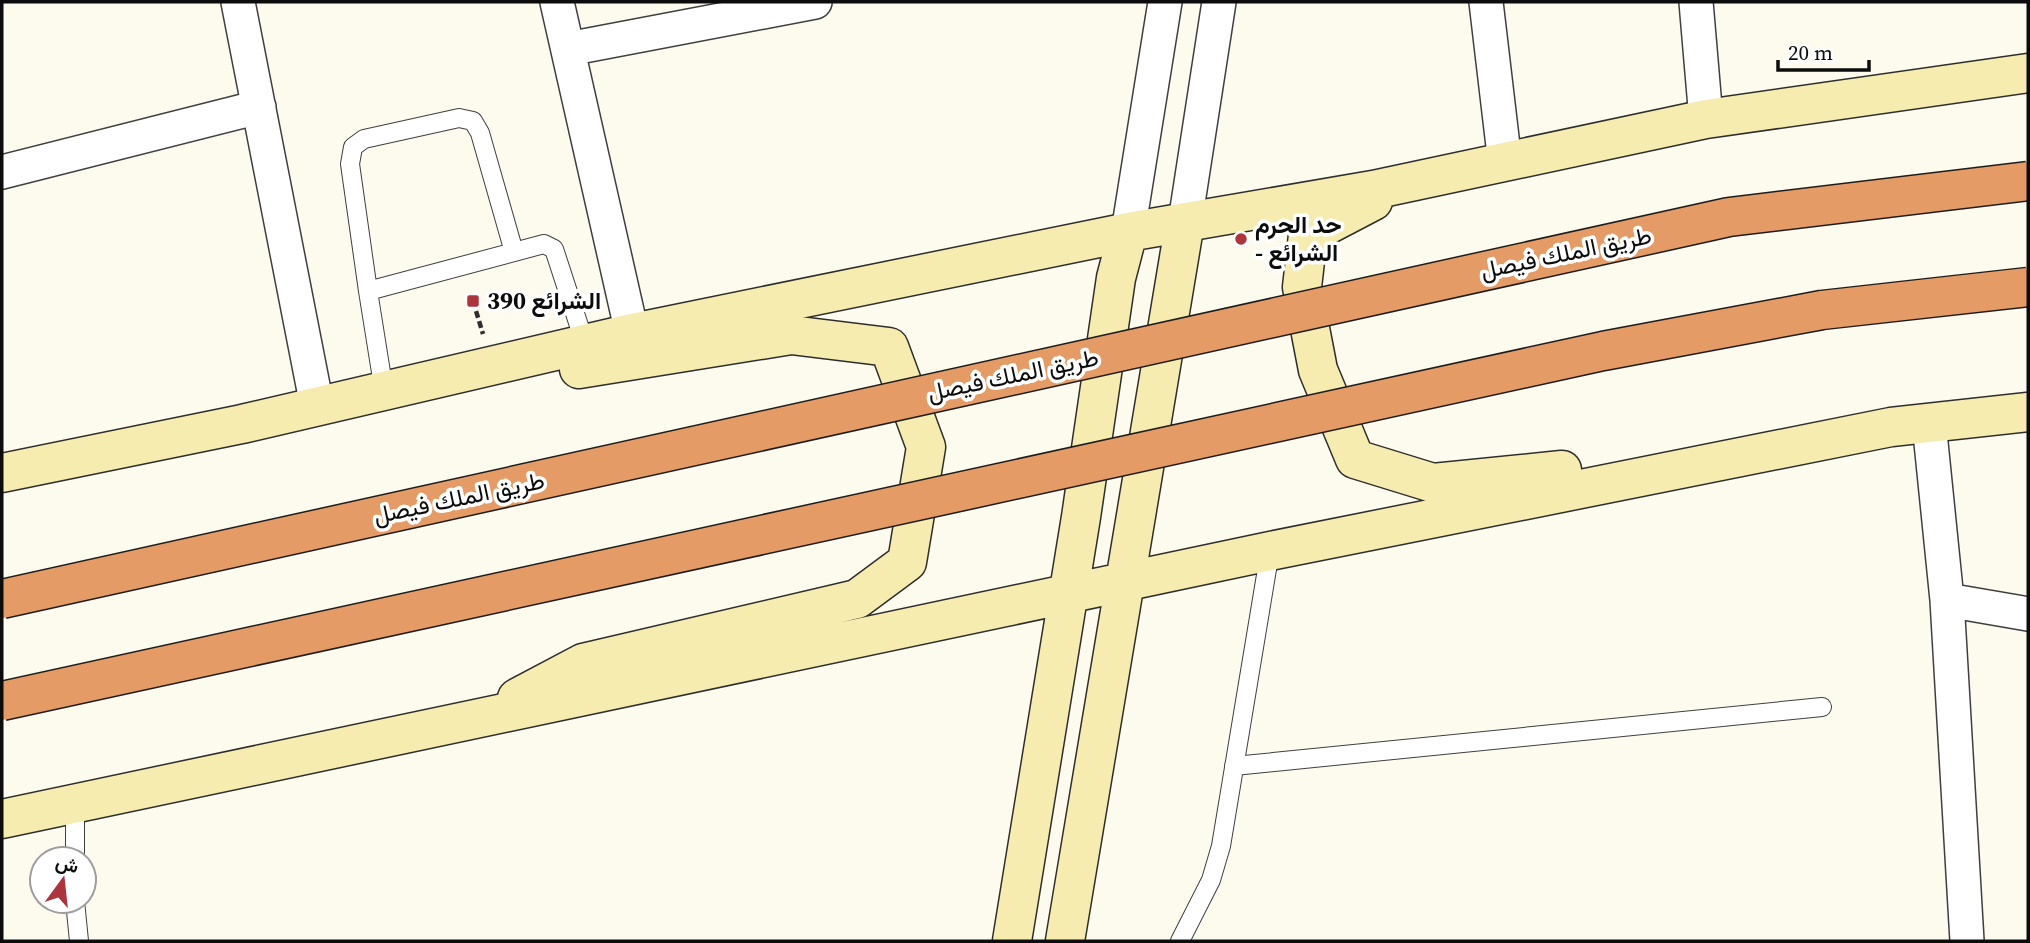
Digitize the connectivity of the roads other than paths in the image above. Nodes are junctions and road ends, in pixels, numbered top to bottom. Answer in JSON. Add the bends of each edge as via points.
{"nodes":[{"id":1,"x":238,"y":2,"type":"edge"},
{"id":2,"x":557,"y":2,"type":"edge"},
{"id":3,"x":815,"y":2,"type":"edge"},
{"id":4,"x":1165,"y":2,"type":"edge"},
{"id":5,"x":1219,"y":2,"type":"edge"},
{"id":6,"x":1486,"y":2,"type":"edge"},
{"id":7,"x":1696,"y":2,"type":"edge"},
{"id":8,"x":568,"y":49,"type":"junction"},
{"id":9,"x":2028,"y":73,"type":"edge"},
{"id":10,"x":259,"y":107,"type":"junction"},
{"id":11,"x":1706,"y":119,"type":"junction"},
{"id":12,"x":1505,"y":163,"type":"junction"},
{"id":13,"x":2,"y":172,"type":"edge"},
{"id":14,"x":2028,"y":181,"type":"edge"},
{"id":15,"x":1409,"y":182,"type":"junction"},
{"id":16,"x":1185,"y":222,"type":"junction"},
{"id":17,"x":1128,"y":232,"type":"junction"},
{"id":18,"x":514,"y":252,"type":"junction"},
{"id":19,"x":2028,"y":287,"type":"edge"},
{"id":20,"x":368,"y":291,"type":"junction"},
{"id":21,"x":632,"y":333,"type":"junction"},
{"id":22,"x":585,"y":344,"type":"junction"},
{"id":23,"x":384,"y":391,"type":"junction"},
{"id":24,"x":317,"y":406,"type":"junction"},
{"id":25,"x":2028,"y":412,"type":"edge"},
{"id":26,"x":1929,"y":423,"type":"junction"},
{"id":27,"x":242,"y":424,"type":"junction"},
{"id":28,"x":1784,"y":449,"type":"junction"},
{"id":29,"x":2,"y":473,"type":"edge"},
{"id":30,"x":1270,"y":551,"type":"junction"},
{"id":31,"x":1125,"y":580,"type":"junction"},
{"id":32,"x":1068,"y":595,"type":"junction"},
{"id":33,"x":2,"y":599,"type":"edge"},
{"id":34,"x":1947,"y":600,"type":"junction"},
{"id":35,"x":2028,"y":614,"type":"edge"},
{"id":36,"x":2,"y":701,"type":"edge"},
{"id":37,"x":1822,"y":707,"type":"dead end"},
{"id":38,"x":475,"y":720,"type":"junction"},
{"id":39,"x":1234,"y":766,"type":"junction"},
{"id":40,"x":75,"y":804,"type":"junction"},
{"id":41,"x":2,"y":819,"type":"edge"},
{"id":42,"x":75,"y":845,"type":"edge"},
{"id":43,"x":76,"y":915,"type":"edge"},
{"id":44,"x":79,"y":941,"type":"edge"},
{"id":45,"x":1012,"y":941,"type":"edge"},
{"id":46,"x":1065,"y":941,"type":"edge"},
{"id":47,"x":1180,"y":941,"type":"edge"},
{"id":48,"x":1967,"y":941,"type":"edge"}],
"edges":[{"from":1,"to":10,"type":"street"},
{"from":2,"to":8,"type":"street"},
{"from":3,"to":8,"type":"street"},
{"from":4,"to":17,"type":"street"},
{"from":5,"to":16,"type":"street"},
{"from":6,"to":12,"type":"street"},
{"from":7,"to":11,"type":"street"},
{"from":8,"to":21,"type":"street"},
{"from":9,"to":11,"type":"main road"},
{"from":10,"to":13,"type":"street"},
{"from":10,"to":24,"type":"street"},
{"from":11,"to":12,"type":"main road"},
{"from":12,"to":15,"type":"main road"},
{"from":14,"to":33,"type":"highway","name":"طريق الملك فيصل","bridge":true,"via":[[1729,217]]},
{"from":15,"to":16,"type":"main road"},
{"from":15,"to":28,"type":"main road","via":[[1308,235],[1302,287],[1318,370],[1355,459],[1433,483]]},
{"from":16,"to":17,"type":"main road"},
{"from":16,"to":31,"type":"main road"},
{"from":17,"to":21,"type":"main road"},
{"from":17,"to":32,"type":"main road","via":[[1116,278]]},
{"from":18,"to":20,"type":"lane"},
{"from":18,"to":20,"type":"lane","via":[[473,121],[459,118],[364,139],[353,147],[350,164]]},
{"from":18,"to":22,"type":"lane","via":[[544,244],[554,249]]},
{"from":19,"to":36,"type":"highway","bridge":true,"via":[[1822,310],[1603,351]]},
{"from":20,"to":23,"type":"lane"},
{"from":21,"to":22,"type":"main road"},
{"from":22,"to":23,"type":"main road"},
{"from":23,"to":24,"type":"main road"},
{"from":24,"to":27,"type":"main road"},
{"from":25,"to":26,"type":"main road"},
{"from":26,"to":28,"type":"main road"},
{"from":26,"to":34,"type":"street"},
{"from":27,"to":29,"type":"main road"},
{"from":27,"to":38,"type":"main road","via":[[791,335],[889,347],[926,447],[907,562],[857,599],[583,663]]},
{"from":28,"to":30,"type":"main road"},
{"from":30,"to":31,"type":"main road"},
{"from":30,"to":39,"type":"lane"},
{"from":31,"to":32,"type":"main road"},
{"from":31,"to":46,"type":"main road"},
{"from":32,"to":38,"type":"main road"},
{"from":32,"to":45,"type":"main road"},
{"from":34,"to":35,"type":"street"},
{"from":34,"to":48,"type":"street"},
{"from":37,"to":39,"type":"lane"},
{"from":38,"to":40,"type":"main road"},
{"from":39,"to":47,"type":"lane","via":[[1211,880]]},
{"from":40,"to":41,"type":"main road"},
{"from":40,"to":42,"type":"lane"},
{"from":43,"to":44,"type":"lane"}]}
